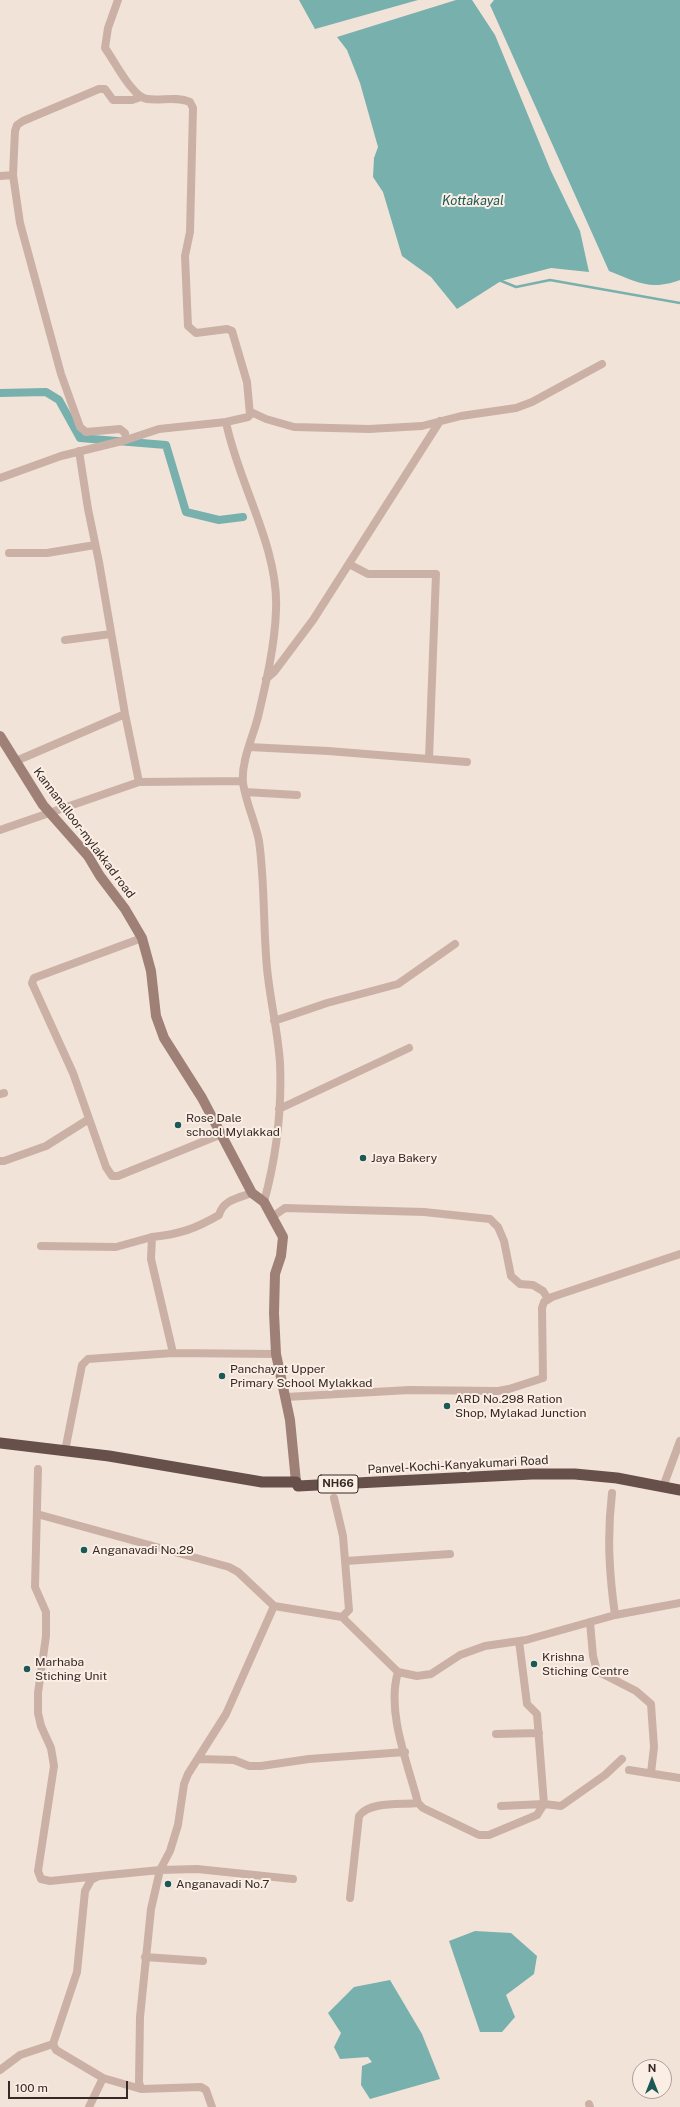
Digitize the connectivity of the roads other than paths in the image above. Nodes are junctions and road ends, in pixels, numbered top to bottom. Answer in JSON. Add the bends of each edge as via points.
{"nodes":[{"id":1,"x":118,"y":0,"type":"edge"},
{"id":2,"x":141,"y":97,"type":"junction"},
{"id":3,"x":13,"y":175,"type":"junction"},
{"id":4,"x":0,"y":176,"type":"edge"},
{"id":5,"x":602,"y":364,"type":"dead end"},
{"id":6,"x":251,"y":412,"type":"junction"},
{"id":7,"x":226,"y":422,"type":"junction"},
{"id":8,"x":440,"y":422,"type":"junction"},
{"id":9,"x":126,"y":440,"type":"junction"},
{"id":10,"x":79,"y":451,"type":"junction"},
{"id":11,"x":0,"y":478,"type":"edge"},
{"id":12,"x":95,"y":545,"type":"junction"},
{"id":13,"x":9,"y":553,"type":"dead end"},
{"id":14,"x":349,"y":564,"type":"junction"},
{"id":15,"x":110,"y":634,"type":"junction"},
{"id":16,"x":65,"y":640,"type":"dead end"},
{"id":17,"x":266,"y":679,"type":"junction"},
{"id":18,"x":124,"y":714,"type":"junction"},
{"id":19,"x":0,"y":736,"type":"edge"},
{"id":20,"x":249,"y":747,"type":"junction"},
{"id":21,"x":429,"y":759,"type":"junction"},
{"id":22,"x":16,"y":762,"type":"junction"},
{"id":23,"x":467,"y":762,"type":"dead end"},
{"id":24,"x":243,"y":781,"type":"junction"},
{"id":25,"x":139,"y":782,"type":"junction"},
{"id":26,"x":245,"y":792,"type":"junction"},
{"id":27,"x":297,"y":795,"type":"dead end"},
{"id":28,"x":50,"y":812,"type":"junction"},
{"id":29,"x":0,"y":830,"type":"edge"},
{"id":30,"x":142,"y":938,"type":"junction"},
{"id":31,"x":455,"y":944,"type":"dead end"},
{"id":32,"x":274,"y":1021,"type":"junction"},
{"id":33,"x":409,"y":1048,"type":"dead end"},
{"id":34,"x":279,"y":1109,"type":"junction"},
{"id":35,"x":89,"y":1119,"type":"junction"},
{"id":36,"x":222,"y":1134,"type":"junction"},
{"id":37,"x":0,"y":1161,"type":"edge"},
{"id":38,"x":252,"y":1193,"type":"junction"},
{"id":39,"x":264,"y":1202,"type":"junction"},
{"id":40,"x":272,"y":1217,"type":"junction"},
{"id":41,"x":152,"y":1236,"type":"junction"},
{"id":42,"x":41,"y":1246,"type":"dead end"},
{"id":43,"x":680,"y":1254,"type":"edge"},
{"id":44,"x":548,"y":1299,"type":"junction"},
{"id":45,"x":173,"y":1353,"type":"junction"},
{"id":46,"x":276,"y":1354,"type":"junction"},
{"id":47,"x":286,"y":1397,"type":"junction"},
{"id":48,"x":680,"y":1441,"type":"edge"},
{"id":49,"x":0,"y":1443,"type":"edge"},
{"id":50,"x":65,"y":1451,"type":"junction"},
{"id":51,"x":38,"y":1469,"type":"dead end"},
{"id":52,"x":296,"y":1482,"type":"junction"},
{"id":53,"x":664,"y":1487,"type":"junction"},
{"id":54,"x":680,"y":1490,"type":"edge"},
{"id":55,"x":612,"y":1493,"type":"dead end"},
{"id":56,"x":334,"y":1498,"type":"dead end"},
{"id":57,"x":37,"y":1514,"type":"junction"},
{"id":58,"x":450,"y":1554,"type":"dead end"},
{"id":59,"x":346,"y":1561,"type":"junction"},
{"id":60,"x":680,"y":1604,"type":"edge"},
{"id":61,"x":274,"y":1606,"type":"junction"},
{"id":62,"x":615,"y":1615,"type":"junction"},
{"id":63,"x":342,"y":1617,"type":"junction"},
{"id":64,"x":590,"y":1622,"type":"junction"},
{"id":65,"x":519,"y":1641,"type":"junction"},
{"id":66,"x":398,"y":1672,"type":"junction"},
{"id":67,"x":539,"y":1733,"type":"junction"},
{"id":68,"x":496,"y":1734,"type":"dead end"},
{"id":69,"x":405,"y":1752,"type":"junction"},
{"id":70,"x":199,"y":1758,"type":"junction"},
{"id":71,"x":622,"y":1759,"type":"dead end"},
{"id":72,"x":629,"y":1770,"type":"dead end"},
{"id":73,"x":651,"y":1773,"type":"junction"},
{"id":74,"x":680,"y":1778,"type":"edge"},
{"id":75,"x":418,"y":1803,"type":"junction"},
{"id":76,"x":544,"y":1804,"type":"junction"},
{"id":77,"x":501,"y":1806,"type":"dead end"},
{"id":78,"x":160,"y":1870,"type":"junction"},
{"id":79,"x":99,"y":1876,"type":"junction"},
{"id":80,"x":294,"y":1879,"type":"dead end"},
{"id":81,"x":350,"y":1898,"type":"dead end"},
{"id":82,"x":145,"y":1957,"type":"junction"},
{"id":83,"x":203,"y":1961,"type":"dead end"},
{"id":84,"x":53,"y":2044,"type":"junction"},
{"id":85,"x":0,"y":2070,"type":"edge"},
{"id":86,"x":103,"y":2078,"type":"junction"},
{"id":87,"x":141,"y":2089,"type":"junction"},
{"id":88,"x":89,"y":2107,"type":"edge"},
{"id":89,"x":212,"y":2107,"type":"edge"}],
"edges":[{"from":1,"to":2,"type":"street","via":[[108,28],[105,48]]},
{"from":2,"to":3,"type":"street","via":[[132,100],[113,100],[105,89],[99,89],[23,121],[14,131]]},
{"from":2,"to":6,"type":"street","via":[[183,99],[190,102],[193,108],[190,232],[185,256],[188,326],[196,333],[227,329],[232,331],[247,382]]},
{"from":3,"to":4,"type":"street"},
{"from":3,"to":9,"type":"street","via":[[20,223],[61,374],[80,427],[86,432],[120,428],[125,433]]},
{"from":5,"to":8,"type":"street","via":[[516,408],[461,416]]},
{"from":6,"to":7,"type":"street","via":[[248,417]]},
{"from":6,"to":8,"type":"street","via":[[281,424],[307,428],[407,428]]},
{"from":7,"to":9,"type":"street","via":[[159,429]]},
{"from":7,"to":17,"type":"street","via":[[239,469],[254,508],[276,590],[276,611]]},
{"from":8,"to":14,"type":"street"},
{"from":9,"to":10,"type":"street"},
{"from":10,"to":11,"type":"street"},
{"from":10,"to":12,"type":"street"},
{"from":12,"to":13,"type":"street","via":[[47,554]]},
{"from":12,"to":15,"type":"street"},
{"from":14,"to":17,"type":"street","via":[[313,620]]},
{"from":14,"to":21,"type":"street","via":[[368,574],[436,574]]},
{"from":15,"to":16,"type":"street"},
{"from":15,"to":18,"type":"street"},
{"from":17,"to":20,"type":"street"},
{"from":18,"to":22,"type":"street"},
{"from":18,"to":25,"type":"street"},
{"from":19,"to":22,"type":"main road","name":"Kannanalloor-mylakkad road"},
{"from":20,"to":21,"type":"street"},
{"from":20,"to":24,"type":"street"},
{"from":21,"to":23,"type":"street"},
{"from":22,"to":28,"type":"main road","name":"Kannanalloor-mylakkad road"},
{"from":24,"to":25,"type":"street"},
{"from":24,"to":26,"type":"street"},
{"from":25,"to":28,"type":"street"},
{"from":26,"to":27,"type":"street"},
{"from":26,"to":32,"type":"street","via":[[259,840],[267,968]]},
{"from":28,"to":29,"type":"street"},
{"from":28,"to":30,"type":"main road","name":"Kannanalloor-mylakkad road","via":[[88,856]]},
{"from":30,"to":35,"type":"street","via":[[32,980],[73,1073]]},
{"from":30,"to":36,"type":"main road","name":"Kannanalloor-mylakkad road","via":[[151,971],[156,1016],[164,1038]]},
{"from":31,"to":32,"type":"street","via":[[398,984],[327,1003]]},
{"from":32,"to":34,"type":"street","via":[[280,1063]]},
{"from":33,"to":34,"type":"street"},
{"from":34,"to":39,"type":"street","via":[[272,1172]]},
{"from":35,"to":36,"type":"street","via":[[106,1167],[112,1176],[118,1176]]},
{"from":35,"to":37,"type":"street","via":[[46,1146]]},
{"from":36,"to":38,"type":"main road","name":"Kannanalloor-mylakkad road"},
{"from":38,"to":39,"type":"main road","name":"Kannanalloor-mylakkad road"},
{"from":38,"to":41,"type":"street","via":[[226,1202],[221,1207],[219,1215],[199,1226],[176,1235]]},
{"from":39,"to":40,"type":"main road","name":"Kannanalloor-mylakkad road"},
{"from":40,"to":44,"type":"street","via":[[285,1208],[424,1212],[490,1219],[498,1227],[504,1241],[511,1276],[520,1284],[533,1284]]},
{"from":40,"to":46,"type":"main road","name":"Kannanalloor-mylakkad road","via":[[283,1237],[274,1290]]},
{"from":41,"to":42,"type":"street","via":[[116,1247]]},
{"from":41,"to":45,"type":"street","via":[[151,1259]]},
{"from":43,"to":44,"type":"street"},
{"from":44,"to":47,"type":"street","via":[[542,1308],[543,1378],[498,1391],[409,1390]]},
{"from":45,"to":46,"type":"street"},
{"from":45,"to":50,"type":"street","via":[[91,1359],[83,1362]]},
{"from":46,"to":47,"type":"main road","name":"Kannanalloor-mylakkad road"},
{"from":47,"to":52,"type":"main road","name":"Kannanalloor-mylakkad road"},
{"from":48,"to":53,"type":"street"},
{"from":49,"to":50,"type":"highway","name":"Panvel-Kochi-Kanyakumari Road","number":"NH66"},
{"from":50,"to":52,"type":"highway","name":"Panvel-Kochi-Kanyakumari Road","number":"NH66","via":[[262,1482]]},
{"from":51,"to":57,"type":"street"},
{"from":52,"to":53,"type":"highway","name":"Panvel-Kochi-Kanyakumari Road","number":"NH66","via":[[298,1486],[575,1474],[617,1478]]},
{"from":53,"to":54,"type":"highway","name":"Panvel-Kochi-Kanyakumari Road","number":"NH66"},
{"from":55,"to":62,"type":"street","via":[[608,1538]]},
{"from":56,"to":59,"type":"street"},
{"from":57,"to":61,"type":"street","via":[[229,1567],[238,1572]]},
{"from":57,"to":79,"type":"street","via":[[35,1587],[46,1612],[38,1713],[51,1748],[54,1766],[38,1871],[41,1878],[50,1881]]},
{"from":58,"to":59,"type":"street"},
{"from":59,"to":63,"type":"street","via":[[350,1608]]},
{"from":60,"to":62,"type":"street"},
{"from":61,"to":63,"type":"street"},
{"from":61,"to":70,"type":"street","via":[[226,1714]]},
{"from":62,"to":64,"type":"street"},
{"from":63,"to":66,"type":"street"},
{"from":64,"to":65,"type":"street"},
{"from":64,"to":73,"type":"street","via":[[597,1670],[636,1691],[650,1704],[654,1747]]},
{"from":65,"to":66,"type":"street","via":[[485,1646],[466,1653],[428,1675],[417,1676]]},
{"from":65,"to":67,"type":"street","via":[[528,1704],[537,1714]]},
{"from":66,"to":69,"type":"street","via":[[395,1684],[396,1711]]},
{"from":67,"to":68,"type":"street"},
{"from":67,"to":76,"type":"street"},
{"from":69,"to":70,"type":"street","via":[[309,1759],[261,1766],[249,1766],[234,1760]]},
{"from":69,"to":75,"type":"street"},
{"from":70,"to":78,"type":"street","via":[[184,1784],[178,1825],[170,1851]]},
{"from":71,"to":76,"type":"street","via":[[605,1775],[561,1806]]},
{"from":72,"to":73,"type":"street"},
{"from":73,"to":74,"type":"street"},
{"from":75,"to":76,"type":"street","via":[[423,1808],[482,1836],[537,1815]]},
{"from":75,"to":81,"type":"street","via":[[370,1808],[358,1816]]},
{"from":76,"to":77,"type":"street"},
{"from":78,"to":79,"type":"street"},
{"from":78,"to":80,"type":"street","via":[[197,1869]]},
{"from":78,"to":82,"type":"street"},
{"from":79,"to":84,"type":"street","via":[[91,1880],[85,1891],[77,1972]]},
{"from":82,"to":83,"type":"street"},
{"from":82,"to":87,"type":"street","via":[[138,2082]]},
{"from":84,"to":85,"type":"street","via":[[20,2056]]},
{"from":84,"to":86,"type":"street","via":[[56,2050]]},
{"from":86,"to":87,"type":"street"},
{"from":86,"to":88,"type":"street"},
{"from":87,"to":89,"type":"street","via":[[200,2087],[206,2090]]}]}
